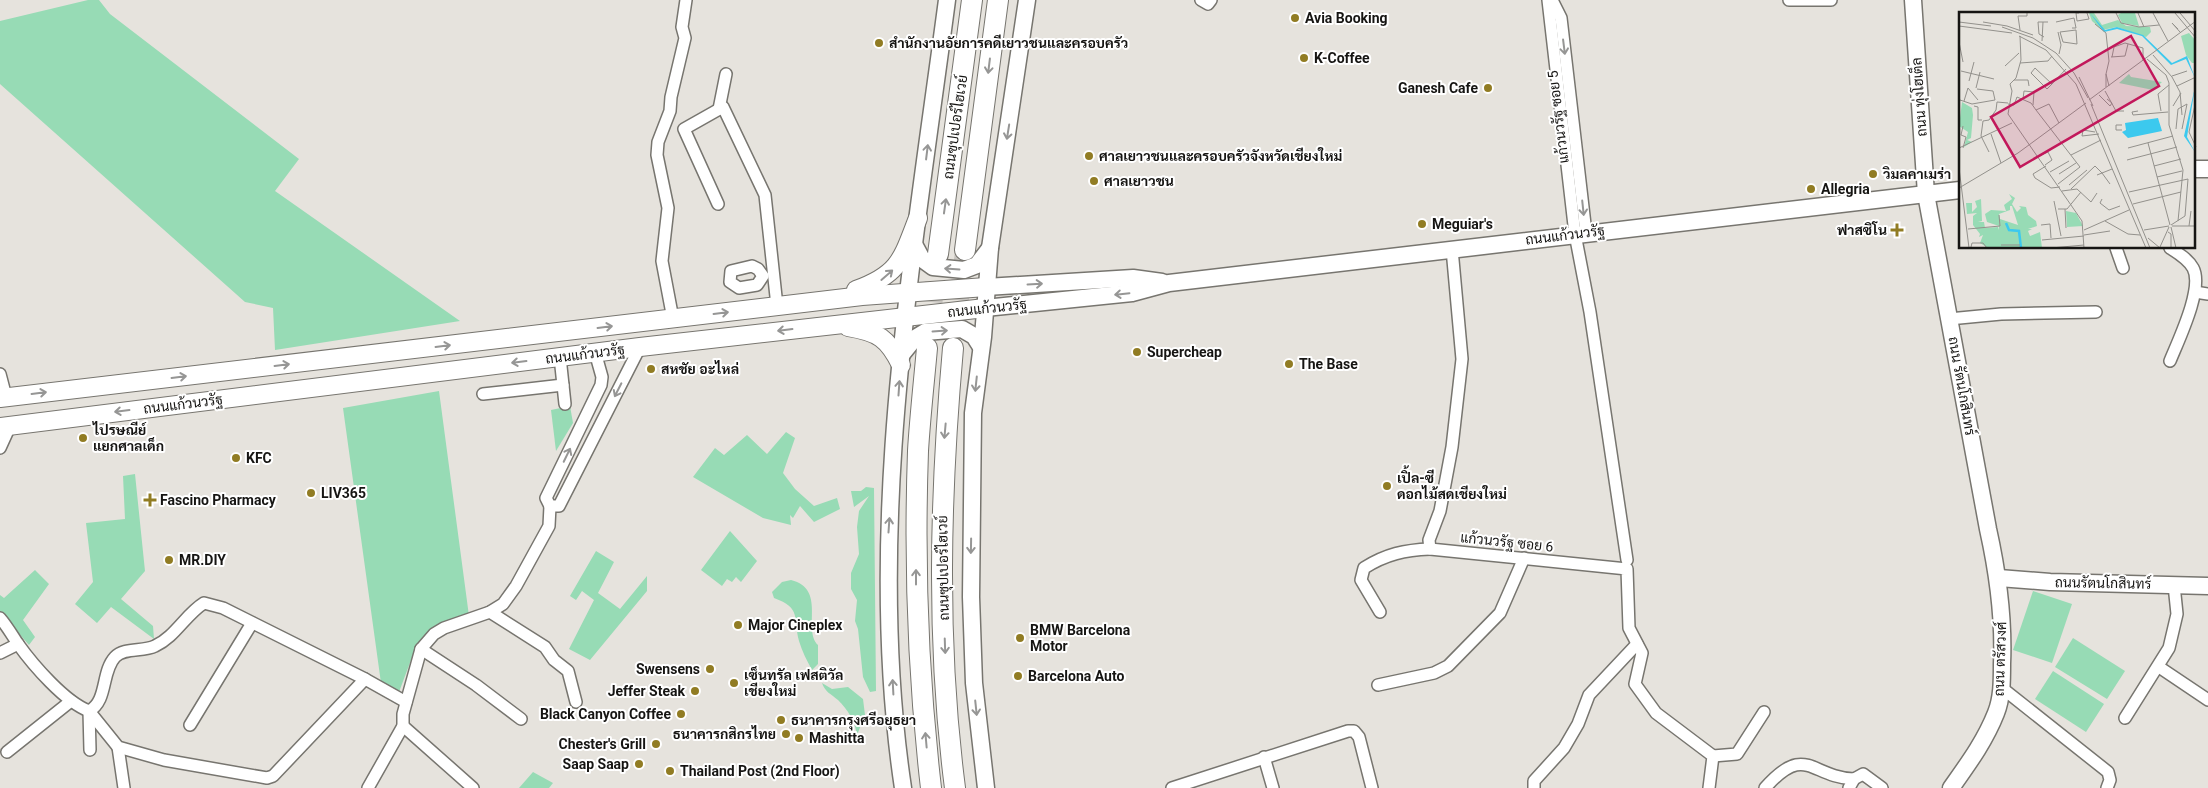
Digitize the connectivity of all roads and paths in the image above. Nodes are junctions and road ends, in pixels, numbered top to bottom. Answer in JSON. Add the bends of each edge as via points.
{"nodes":[{"id":1,"x":686,"y":0,"type":"edge"},
{"id":2,"x":946,"y":0,"type":"edge"},
{"id":3,"x":972,"y":0,"type":"edge"},
{"id":4,"x":998,"y":0,"type":"edge"},
{"id":5,"x":1027,"y":0,"type":"edge"},
{"id":6,"x":1201,"y":0,"type":"edge"},
{"id":7,"x":1211,"y":0,"type":"edge"},
{"id":8,"x":1548,"y":0,"type":"edge"},
{"id":9,"x":1552,"y":0,"type":"edge"},
{"id":10,"x":1789,"y":0,"type":"edge"},
{"id":11,"x":1830,"y":0,"type":"edge"},
{"id":12,"x":1913,"y":0,"type":"edge"},
{"id":13,"x":1556,"y":18,"type":"junction"},
{"id":14,"x":726,"y":74,"type":"dead end"},
{"id":15,"x":719,"y":109,"type":"junction"},
{"id":16,"x":1959,"y":190,"type":"edge"},
{"id":17,"x":1926,"y":194,"type":"junction"},
{"id":18,"x":718,"y":204,"type":"dead end"},
{"id":19,"x":918,"y":218,"type":"junction"},
{"id":20,"x":1580,"y":233,"type":"junction"},
{"id":21,"x":914,"y":246,"type":"junction"},
{"id":22,"x":990,"y":248,"type":"junction"},
{"id":23,"x":1452,"y":249,"type":"junction"},
{"id":24,"x":2116,"y":249,"type":"edge"},
{"id":25,"x":2171,"y":249,"type":"edge"},
{"id":26,"x":965,"y":250,"type":"tunnel mouth"},
{"id":27,"x":938,"y":254,"type":"tunnel mouth"},
{"id":28,"x":2123,"y":268,"type":"dead end"},
{"id":29,"x":1169,"y":283,"type":"junction"},
{"id":30,"x":986,"y":287,"type":"junction"},
{"id":31,"x":909,"y":291,"type":"junction"},
{"id":32,"x":2194,"y":292,"type":"junction"},
{"id":33,"x":2208,"y":294,"type":"edge"},
{"id":34,"x":827,"y":300,"type":"junction"},
{"id":35,"x":777,"y":306,"type":"junction"},
{"id":36,"x":985,"y":308,"type":"junction"},
{"id":37,"x":2096,"y":312,"type":"dead end"},
{"id":38,"x":906,"y":316,"type":"junction"},
{"id":39,"x":673,"y":319,"type":"junction"},
{"id":40,"x":1949,"y":320,"type":"junction"},
{"id":41,"x":834,"y":324,"type":"junction"},
{"id":42,"x":640,"y":347,"type":"junction"},
{"id":43,"x":981,"y":347,"type":"junction"},
{"id":44,"x":927,"y":348,"type":"tunnel mouth"},
{"id":45,"x":953,"y":348,"type":"tunnel mouth"},
{"id":46,"x":595,"y":352,"type":"junction"},
{"id":47,"x":560,"y":357,"type":"junction"},
{"id":48,"x":901,"y":360,"type":"junction"},
{"id":49,"x":2170,"y":361,"type":"dead end"},
{"id":50,"x":234,"y":370,"type":"junction"},
{"id":51,"x":0,"y":374,"type":"edge"},
{"id":52,"x":563,"y":385,"type":"junction"},
{"id":53,"x":483,"y":394,"type":"dead end"},
{"id":54,"x":240,"y":396,"type":"junction"},
{"id":55,"x":3,"y":398,"type":"edge"},
{"id":56,"x":565,"y":404,"type":"dead end"},
{"id":57,"x":5,"y":426,"type":"edge"},
{"id":58,"x":0,"y":448,"type":"edge"},
{"id":59,"x":550,"y":506,"type":"junction"},
{"id":60,"x":1430,"y":549,"type":"junction"},
{"id":61,"x":1524,"y":558,"type":"junction"},
{"id":62,"x":1627,"y":560,"type":"dead end"},
{"id":63,"x":1999,"y":578,"type":"junction"},
{"id":64,"x":2024,"y":580,"type":"junction"},
{"id":65,"x":2174,"y":585,"type":"junction"},
{"id":66,"x":2208,"y":586,"type":"edge"},
{"id":67,"x":490,"y":612,"type":"junction"},
{"id":68,"x":1380,"y":612,"type":"dead end"},
{"id":69,"x":0,"y":618,"type":"edge"},
{"id":70,"x":2002,"y":619,"type":"junction"},
{"id":71,"x":252,"y":624,"type":"junction"},
{"id":72,"x":18,"y":644,"type":"junction"},
{"id":73,"x":1637,"y":644,"type":"junction"},
{"id":74,"x":421,"y":649,"type":"junction"},
{"id":75,"x":0,"y":652,"type":"edge"},
{"id":76,"x":2159,"y":667,"type":"junction"},
{"id":77,"x":365,"y":679,"type":"junction"},
{"id":78,"x":1378,"y":685,"type":"dead end"},
{"id":79,"x":2002,"y":688,"type":"junction"},
{"id":80,"x":2208,"y":700,"type":"edge"},
{"id":81,"x":71,"y":701,"type":"junction"},
{"id":82,"x":406,"y":702,"type":"junction"},
{"id":83,"x":576,"y":702,"type":"dead end"},
{"id":84,"x":89,"y":711,"type":"junction"},
{"id":85,"x":1764,"y":712,"type":"dead end"},
{"id":86,"x":2125,"y":718,"type":"dead end"},
{"id":87,"x":521,"y":719,"type":"dead end"},
{"id":88,"x":190,"y":725,"type":"dead end"},
{"id":89,"x":403,"y":726,"type":"junction"},
{"id":90,"x":118,"y":747,"type":"junction"},
{"id":91,"x":90,"y":750,"type":"dead end"},
{"id":92,"x":7,"y":752,"type":"dead end"},
{"id":93,"x":1713,"y":756,"type":"junction"},
{"id":94,"x":1264,"y":757,"type":"junction"},
{"id":95,"x":1852,"y":784,"type":"edge"},
{"id":96,"x":1707,"y":785,"type":"edge"},
{"id":97,"x":124,"y":788,"type":"edge"},
{"id":98,"x":368,"y":788,"type":"edge"},
{"id":99,"x":472,"y":788,"type":"edge"},
{"id":100,"x":904,"y":788,"type":"edge"},
{"id":101,"x":931,"y":788,"type":"edge"},
{"id":102,"x":955,"y":788,"type":"edge"},
{"id":103,"x":986,"y":788,"type":"edge"},
{"id":104,"x":1172,"y":788,"type":"edge"},
{"id":105,"x":1273,"y":788,"type":"edge"},
{"id":106,"x":1372,"y":788,"type":"edge"},
{"id":107,"x":1534,"y":788,"type":"edge"},
{"id":108,"x":1765,"y":788,"type":"edge"},
{"id":109,"x":1882,"y":788,"type":"edge"},
{"id":110,"x":1951,"y":788,"type":"edge"},
{"id":111,"x":2107,"y":788,"type":"edge"}],
"edges":[{"from":1,"to":39,"type":"street","via":[[682,27],[684,38],[670,111],[658,142],[657,155],[668,208],[662,261]]},
{"from":19,"to":2,"type":"street","one_way":true},
{"from":27,"to":3,"type":"highway","name":"ถนนซุปเปอร์ไฮเวย์","one_way":true},
{"from":4,"to":26,"type":"highway","name":"ถนนซุปเปอร์ไฮเวย์","one_way":true},
{"from":5,"to":22,"type":"street","one_way":true},
{"from":6,"to":7,"type":"street","via":[[1208,4]]},
{"from":8,"to":13,"type":"street","name":"แก้วนวรัฐ ซอย 5"},
{"from":9,"to":13,"type":"street","name":"แก้วนวรัฐ ซอย 5"},
{"from":10,"to":11,"type":"street"},
{"from":12,"to":17,"type":"street","name":"ถนน ทุ่งโฮเต็ล"},
{"from":13,"to":20,"type":"street","name":"แก้วนวรัฐ ซอย 5"},
{"from":14,"to":15,"type":"street"},
{"from":15,"to":18,"type":"street","via":[[684,129]]},
{"from":15,"to":35,"type":"street","via":[[725,109],[765,194],[768,275]]},
{"from":16,"to":17,"type":"street","name":"ถนนแก้วนวรัฐ"},
{"from":17,"to":20,"type":"street","name":"ถนนแก้วนวรัฐ"},
{"from":17,"to":40,"type":"street","name":"ถนน รัตนโกสินทร์"},
{"from":19,"to":21,"type":"street"},
{"from":34,"to":19,"type":"main road","one_way":true,"via":[[887,277],[906,250]]},
{"from":20,"to":23,"type":"street","name":"ถนนแก้วนวรัฐ"},
{"from":20,"to":62,"type":"street","name":"แก้วนวรัฐ ซอย 5"},
{"from":22,"to":21,"type":"street","one_way":true,"via":[[977,265],[964,270],[933,267],[922,259]]},
{"from":21,"to":31,"type":"street"},
{"from":22,"to":30,"type":"street"},
{"from":23,"to":29,"type":"street","name":"ถนนแก้วนวรัฐ"},
{"from":23,"to":60,"type":"street","via":[[1462,359],[1452,447],[1440,511],[1429,540]]},
{"from":24,"to":28,"type":"street"},
{"from":25,"to":32,"type":"street","via":[[2194,269]]},
{"from":30,"to":29,"type":"street","name":"ถนนแก้วนวรัฐ","one_way":true,"via":[[1133,278]]},
{"from":29,"to":36,"type":"street","name":"ถนนแก้วนวรัฐ","one_way":true,"via":[[1132,293]]},
{"from":30,"to":31,"type":"main road","name":"ถนนแก้วนวรัฐ"},
{"from":30,"to":36,"type":"street"},
{"from":31,"to":34,"type":"main road","name":"ถนนแก้วนวรัฐ"},
{"from":31,"to":38,"type":"street"},
{"from":32,"to":33,"type":"street"},
{"from":32,"to":49,"type":"street"},
{"from":34,"to":35,"type":"main road","name":"ถนนแก้วนวรัฐ"},
{"from":39,"to":35,"type":"main road","name":"ถนนแก้วนวรัฐ","one_way":true},
{"from":36,"to":38,"type":"main road","name":"ถนนแก้วนวรัฐ"},
{"from":36,"to":43,"type":"street"},
{"from":37,"to":40,"type":"street","via":[[2001,314]]},
{"from":38,"to":41,"type":"main road","name":"ถนนแก้วนวรัฐ"},
{"from":38,"to":48,"type":"street"},
{"from":50,"to":39,"type":"main road","name":"ถนนแก้วนวรัฐ","one_way":true},
{"from":40,"to":63,"type":"street","name":"ถนน รัตนโกสินทร์"},
{"from":41,"to":42,"type":"main road","name":"ถนนแก้วนวรัฐ","one_way":true},
{"from":41,"to":48,"type":"main road","via":[[874,333],[890,345]]},
{"from":42,"to":46,"type":"main road","name":"ถนนแก้วนวรัฐ"},
{"from":42,"to":59,"type":"street","one_way":true,"via":[[559,506]]},
{"from":48,"to":43,"type":"street","one_way":true,"via":[[914,338],[925,332],[962,329],[974,336]]},
{"from":43,"to":103,"type":"street","one_way":true,"via":[[973,413],[971,597],[974,683]]},
{"from":101,"to":44,"type":"highway","name":"ถนนซุปเปอร์ไฮเวย์","one_way":true,"via":[[916,583],[918,449]]},
{"from":45,"to":102,"type":"highway","name":"ถนนซุปเปอร์ไฮเวย์","one_way":true,"via":[[944,444],[942,515],[947,692]]},
{"from":46,"to":47,"type":"main road","name":"ถนนแก้วนวรัฐ"},
{"from":59,"to":46,"type":"street","one_way":true,"via":[[546,498],[601,385]]},
{"from":47,"to":52,"type":"street"},
{"from":47,"to":54,"type":"main road","name":"ถนนแก้วนวรัฐ","one_way":true},
{"from":100,"to":48,"type":"street","one_way":true,"via":[[895,722],[888,548]]},
{"from":50,"to":54,"type":"main road"},
{"from":55,"to":50,"type":"main road","name":"ถนนแก้วนวรัฐ","one_way":true},
{"from":51,"to":55,"type":"street"},
{"from":52,"to":53,"type":"street"},
{"from":52,"to":56,"type":"street"},
{"from":54,"to":57,"type":"main road","name":"ถนนแก้วนวรัฐ","one_way":true},
{"from":57,"to":58,"type":"street"},
{"from":59,"to":67,"type":"street","via":[[549,526],[516,586],[503,604]]},
{"from":60,"to":61,"type":"street","name":"แก้วนวรัฐ ซอย 6"},
{"from":60,"to":68,"type":"street","name":"แก้วนวรัฐ ซอย 6","via":[[1401,551],[1364,568],[1361,580]]},
{"from":61,"to":73,"type":"street","name":"แก้วนวรัฐ ซอย 6","via":[[1628,569],[1629,628]]},
{"from":61,"to":78,"type":"street","via":[[1500,613],[1448,666],[1434,673]]},
{"from":63,"to":64,"type":"street","name":"ถนนรัตนโกสินทร์"},
{"from":63,"to":70,"type":"street","name":"ถนน ตรัสวงศ์"},
{"from":64,"to":65,"type":"street","name":"ถนนรัตนโกสินทร์"},
{"from":64,"to":70,"type":"street","via":[[2009,598]]},
{"from":65,"to":66,"type":"street","name":"ถนนรัตนโกสินทร์"},
{"from":65,"to":76,"type":"street","via":[[2177,614],[2169,648]]},
{"from":67,"to":74,"type":"street","via":[[444,628]]},
{"from":67,"to":83,"type":"street","via":[[545,647],[568,671]]},
{"from":69,"to":72,"type":"street"},
{"from":70,"to":79,"type":"street","name":"ถนน ตรัสวงศ์"},
{"from":71,"to":77,"type":"street"},
{"from":71,"to":84,"type":"street","via":[[213,603],[204,602],[155,646],[120,652],[113,658],[99,702]]},
{"from":71,"to":88,"type":"street"},
{"from":72,"to":75,"type":"street"},
{"from":72,"to":81,"type":"street"},
{"from":73,"to":93,"type":"street","name":"แก้วนวรัฐ ซอย 6","via":[[1642,653],[1635,684],[1656,713]]},
{"from":73,"to":107,"type":"street","via":[[1589,695],[1564,748],[1534,781]]},
{"from":74,"to":82,"type":"street"},
{"from":74,"to":87,"type":"street"},
{"from":76,"to":80,"type":"street"},
{"from":76,"to":86,"type":"street"},
{"from":77,"to":82,"type":"street"},
{"from":77,"to":90,"type":"street","via":[[273,776],[267,778],[164,760]]},
{"from":79,"to":110,"type":"street","name":"ถนน ตรัสวงศ์","via":[[1996,712],[1978,750]]},
{"from":79,"to":111,"type":"street","via":[[2108,772]]},
{"from":81,"to":84,"type":"street"},
{"from":81,"to":92,"type":"street"},
{"from":82,"to":89,"type":"street"},
{"from":84,"to":90,"type":"street"},
{"from":84,"to":91,"type":"street"},
{"from":85,"to":93,"type":"street","via":[[1737,754]]},
{"from":89,"to":98,"type":"street"},
{"from":89,"to":99,"type":"street"},
{"from":90,"to":97,"type":"street"},
{"from":93,"to":96,"type":"street"},
{"from":94,"to":104,"type":"street"},
{"from":94,"to":105,"type":"street"},
{"from":94,"to":106,"type":"street","via":[[1354,731],[1359,737]]},
{"from":95,"to":108,"type":"street","via":[[1816,766],[1796,764],[1778,774]]},
{"from":95,"to":109,"type":"street","via":[[1863,774]]}]}
